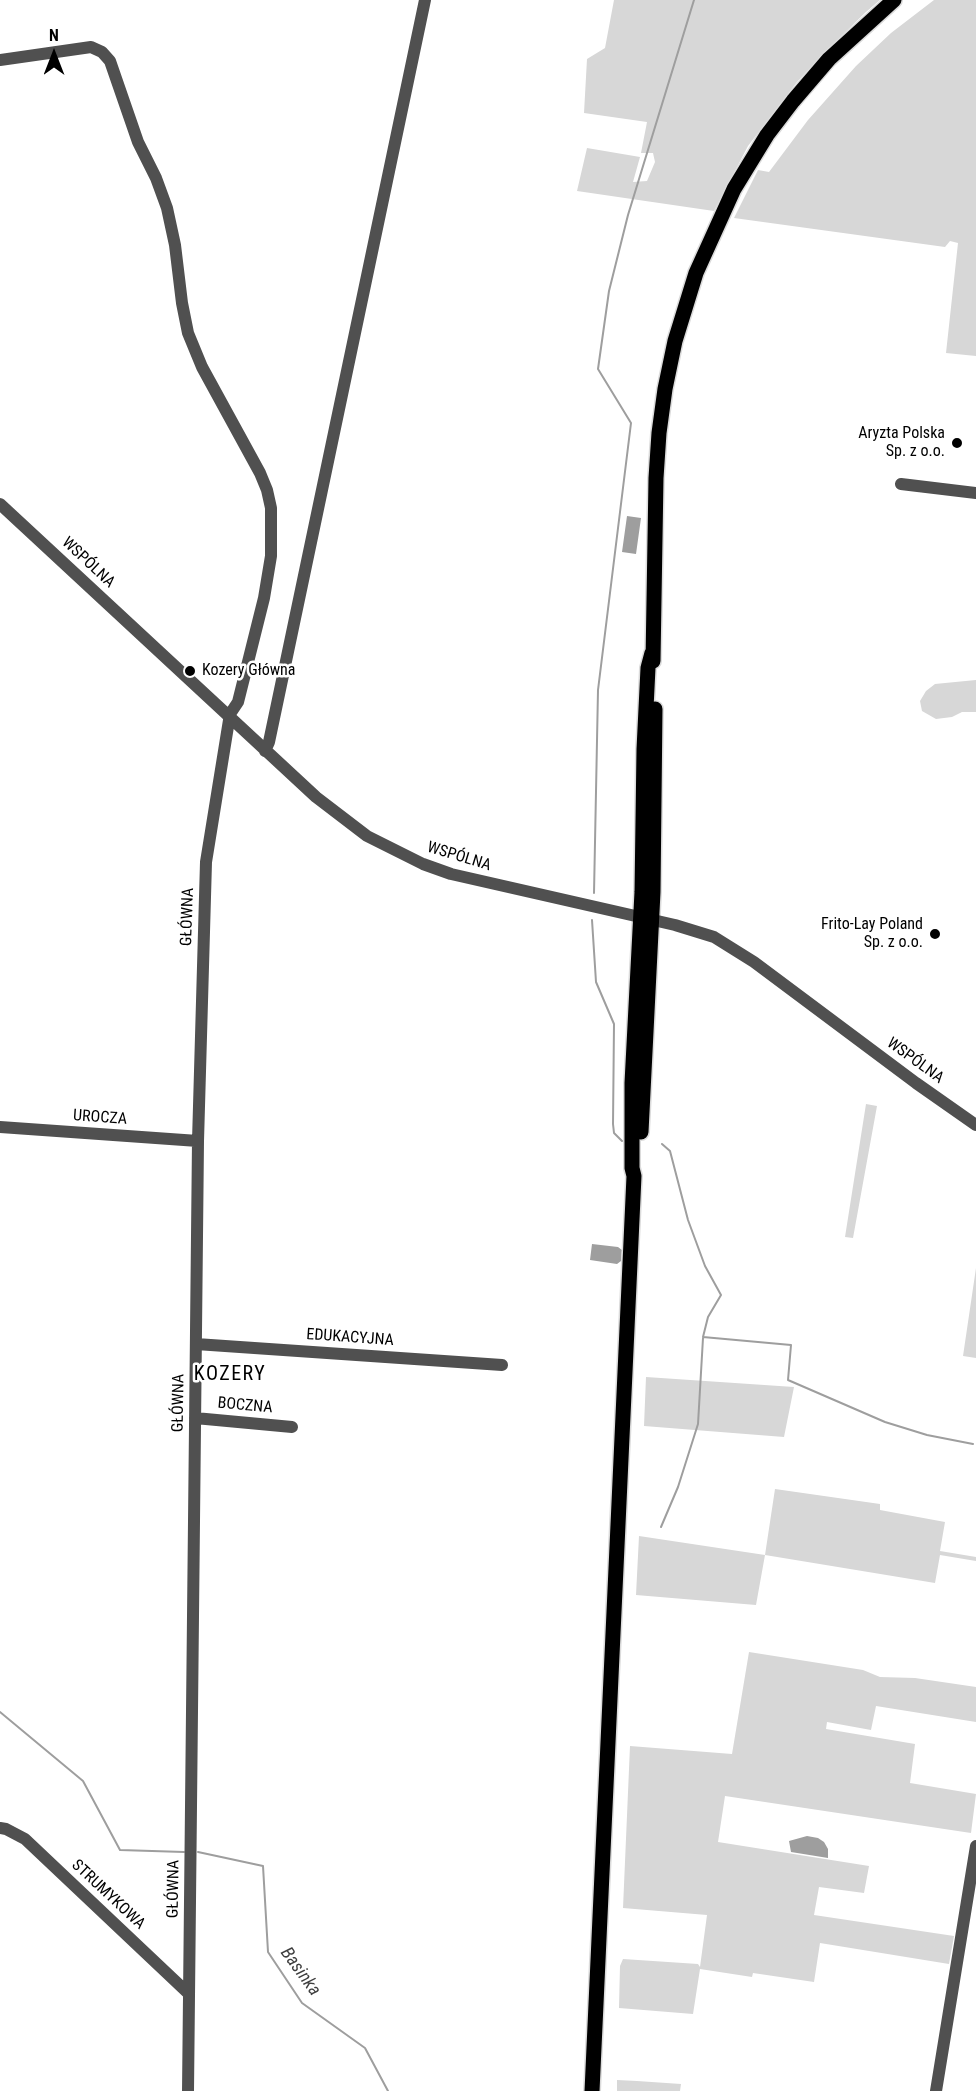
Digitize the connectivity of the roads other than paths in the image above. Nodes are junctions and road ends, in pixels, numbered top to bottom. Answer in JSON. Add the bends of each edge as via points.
{"nodes":[{"id":1,"x":425,"y":0,"type":"edge"},
{"id":2,"x":894,"y":0,"type":"edge"},
{"id":3,"x":0,"y":60,"type":"edge"},
{"id":4,"x":901,"y":484,"type":"dead end"},
{"id":5,"x":976,"y":493,"type":"edge"},
{"id":6,"x":0,"y":504,"type":"edge"},
{"id":7,"x":230,"y":717,"type":"junction"},
{"id":8,"x":266,"y":751,"type":"junction"},
{"id":9,"x":646,"y":918,"type":"junction"},
{"id":10,"x":976,"y":1125,"type":"edge"},
{"id":11,"x":0,"y":1127,"type":"edge"},
{"id":12,"x":198,"y":1141,"type":"junction"},
{"id":13,"x":196,"y":1344,"type":"junction"},
{"id":14,"x":502,"y":1365,"type":"dead end"},
{"id":15,"x":195,"y":1419,"type":"junction"},
{"id":16,"x":292,"y":1427,"type":"dead end"},
{"id":17,"x":0,"y":1828,"type":"edge"},
{"id":18,"x":976,"y":1846,"type":"edge"},
{"id":19,"x":189,"y":1994,"type":"junction"},
{"id":20,"x":188,"y":2091,"type":"edge"},
{"id":21,"x":592,"y":2091,"type":"edge"},
{"id":22,"x":936,"y":2091,"type":"edge"}],
"edges":[{"from":1,"to":8,"type":"street"},
{"from":2,"to":9,"type":"main road","via":[[829,59],[773,127],[713,231],[675,342],[665,389],[656,478],[652,653],[656,755]]},
{"from":3,"to":7,"type":"street","name":"GŁÓWNA","via":[[90,47],[110,61],[138,142],[167,208],[188,333],[267,490],[271,556],[248,664]]},
{"from":4,"to":5,"type":"street"},
{"from":6,"to":7,"type":"street","name":"WSPÓLNA"},
{"from":7,"to":8,"type":"street","name":"WSPÓLNA"},
{"from":7,"to":12,"type":"street","name":"GŁÓWNA","via":[[206,862]]},
{"from":8,"to":9,"type":"street","name":"WSPÓLNA","via":[[367,836],[423,864],[478,881]]},
{"from":9,"to":10,"type":"street","name":"WSPÓLNA","via":[[701,932],[728,945]]},
{"from":9,"to":21,"type":"main road","via":[[645,1085],[638,1168],[634,1176]]},
{"from":11,"to":12,"type":"street","name":"UROCZA"},
{"from":12,"to":13,"type":"street","name":"GŁÓWNA"},
{"from":13,"to":14,"type":"street","name":"EDUKACYJNA"},
{"from":13,"to":15,"type":"street","name":"GŁÓWNA"},
{"from":15,"to":16,"type":"street","name":"BOCZNA"},
{"from":15,"to":19,"type":"street","name":"GŁÓWNA"},
{"from":17,"to":19,"type":"street","name":"STRUMYKOWA","via":[[25,1839]]},
{"from":18,"to":22,"type":"street"},
{"from":19,"to":20,"type":"street","name":"GŁÓWNA"}]}
